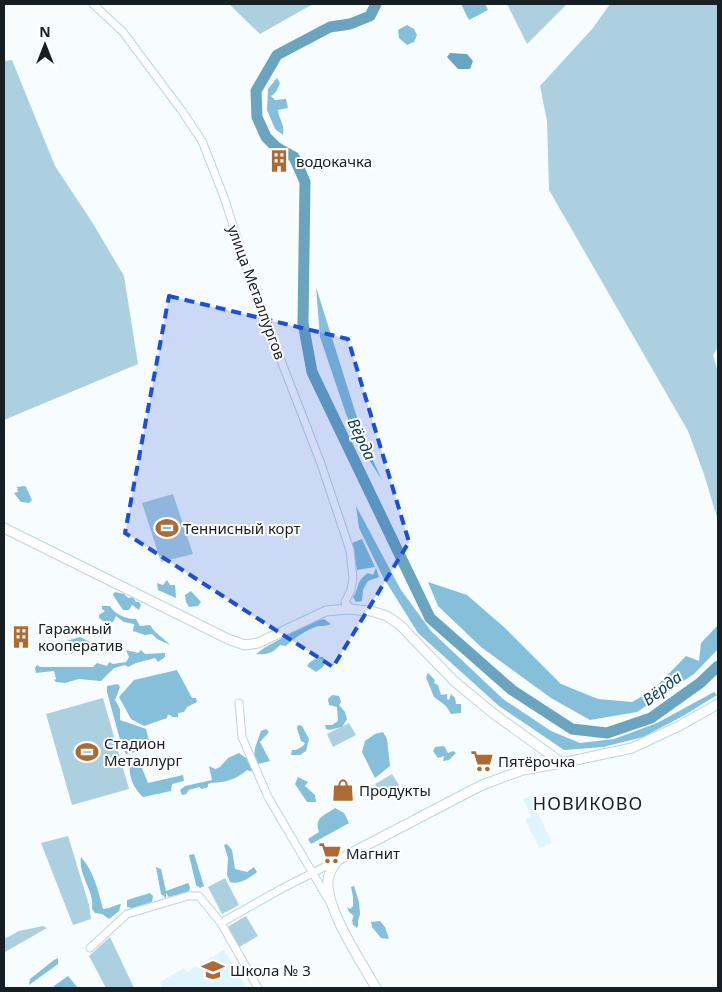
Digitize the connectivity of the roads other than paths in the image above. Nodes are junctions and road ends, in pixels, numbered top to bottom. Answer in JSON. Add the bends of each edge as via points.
{"nodes":[{"id":1,"x":93,"y":4,"type":"edge"},
{"id":2,"x":4,"y":528,"type":"edge"},
{"id":3,"x":351,"y":609,"type":"junction"},
{"id":4,"x":239,"y":703,"type":"dead end"},
{"id":5,"x":718,"y":704,"type":"edge"},
{"id":6,"x":562,"y":763,"type":"junction"},
{"id":7,"x":338,"y":860,"type":"junction"},
{"id":8,"x":314,"y":873,"type":"junction"},
{"id":9,"x":332,"y":907,"type":"junction"},
{"id":10,"x":222,"y":923,"type":"junction"},
{"id":11,"x":90,"y":948,"type":"dead end"},
{"id":12,"x":258,"y":988,"type":"edge"},
{"id":13,"x":376,"y":988,"type":"edge"}],
"edges":[{"from":1,"to":3,"type":"street","name":"улица Металлургов","via":[[123,32],[202,141],[254,291],[342,524],[352,567],[351,590],[345,602]]},
{"from":2,"to":3,"type":"street","via":[[228,639],[245,644],[258,643],[326,611]]},
{"from":3,"to":6,"type":"street","via":[[387,616],[400,625],[454,681]]},
{"from":4,"to":8,"type":"street","via":[[242,737],[248,752],[268,797]]},
{"from":5,"to":6,"type":"street","via":[[632,748]]},
{"from":6,"to":7,"type":"street","via":[[524,770],[482,784]]},
{"from":7,"to":8,"type":"street"},
{"from":7,"to":9,"type":"street","via":[[328,879]]},
{"from":8,"to":9,"type":"street"},
{"from":8,"to":10,"type":"street"},
{"from":9,"to":13,"type":"street"},
{"from":10,"to":11,"type":"street","via":[[199,896],[188,896],[127,914]]},
{"from":10,"to":12,"type":"street"}]}
